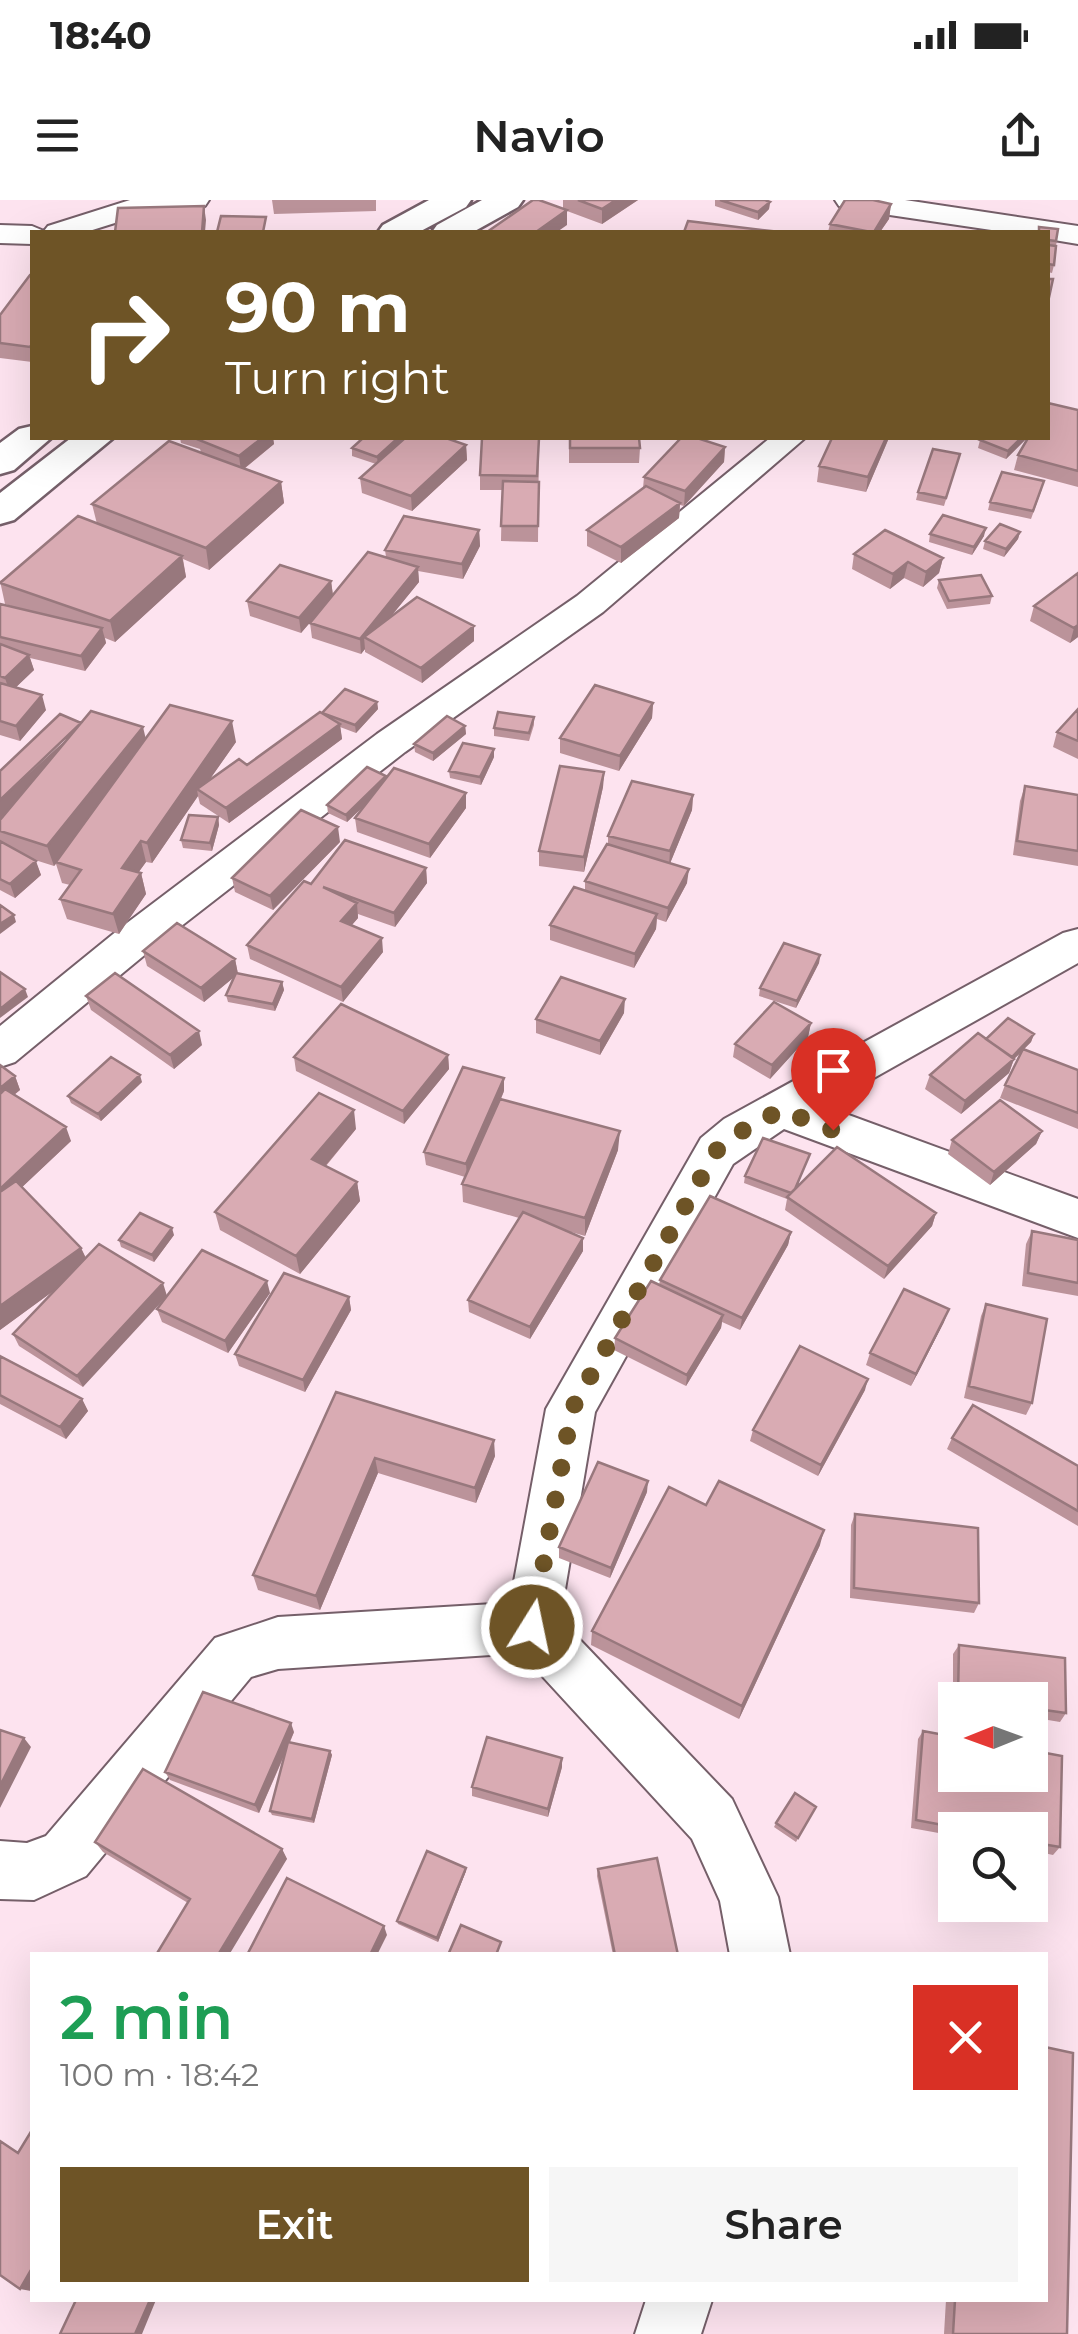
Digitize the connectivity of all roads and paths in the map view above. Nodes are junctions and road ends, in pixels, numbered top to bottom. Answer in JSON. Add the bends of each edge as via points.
{"nodes":[{"id":1,"x":195,"y":200,"type":"edge"},
{"id":2,"x":454,"y":200,"type":"edge"},
{"id":3,"x":506,"y":200,"type":"edge"},
{"id":4,"x":849,"y":200,"type":"edge"},
{"id":5,"x":999,"y":228,"type":"edge"},
{"id":6,"x":64,"y":230,"type":"edge"},
{"id":7,"x":399,"y":230,"type":"edge"},
{"id":8,"x":453,"y":230,"type":"edge"},
{"id":9,"x":1025,"y":230,"type":"edge"},
{"id":10,"x":1050,"y":232,"type":"edge"},
{"id":11,"x":0,"y":234,"type":"edge"},
{"id":12,"x":1078,"y":234,"type":"edge"},
{"id":13,"x":30,"y":235,"type":"edge"},
{"id":14,"x":30,"y":439,"type":"edge"},
{"id":15,"x":91,"y":440,"type":"edge"},
{"id":16,"x":787,"y":440,"type":"edge"},
{"id":17,"x":0,"y":462,"type":"edge"},
{"id":18,"x":0,"y":512,"type":"edge"},
{"id":19,"x":1078,"y":944,"type":"edge"},
{"id":20,"x":0,"y":1050,"type":"edge"},
{"id":21,"x":781,"y":1110,"type":"junction"},
{"id":22,"x":1078,"y":1219,"type":"edge"},
{"id":23,"x":532,"y":1627,"type":"junction"},
{"id":24,"x":0,"y":1870,"type":"edge"},
{"id":25,"x":759,"y":1952,"type":"edge"},
{"id":26,"x":677,"y":2302,"type":"edge"},
{"id":27,"x":668,"y":2334,"type":"edge"}],
"edges":[{"from":1,"to":6,"type":"street","via":[[130,209]]},
{"from":2,"to":7,"type":"main road"},
{"from":3,"to":8,"type":"main road"},
{"from":4,"to":5,"type":"street"},
{"from":5,"to":9,"type":"street"},
{"from":10,"to":12,"type":"street"},
{"from":11,"to":13,"type":"street"},
{"from":14,"to":17,"type":"main road"},
{"from":15,"to":18,"type":"main road"},
{"from":16,"to":20,"type":"street","via":[[590,604],[392,743]]},
{"from":19,"to":21,"type":"street"},
{"from":21,"to":22,"type":"street"},
{"from":21,"to":23,"type":"street","via":[[716,1151],[572,1409]]},
{"from":23,"to":24,"type":"street","via":[[278,1643],[243,1652],[216,1673],[66,1856],[42,1871]]},
{"from":23,"to":25,"type":"street","via":[[712,1819],[749,1896]]},
{"from":26,"to":27,"type":"street"}]}
